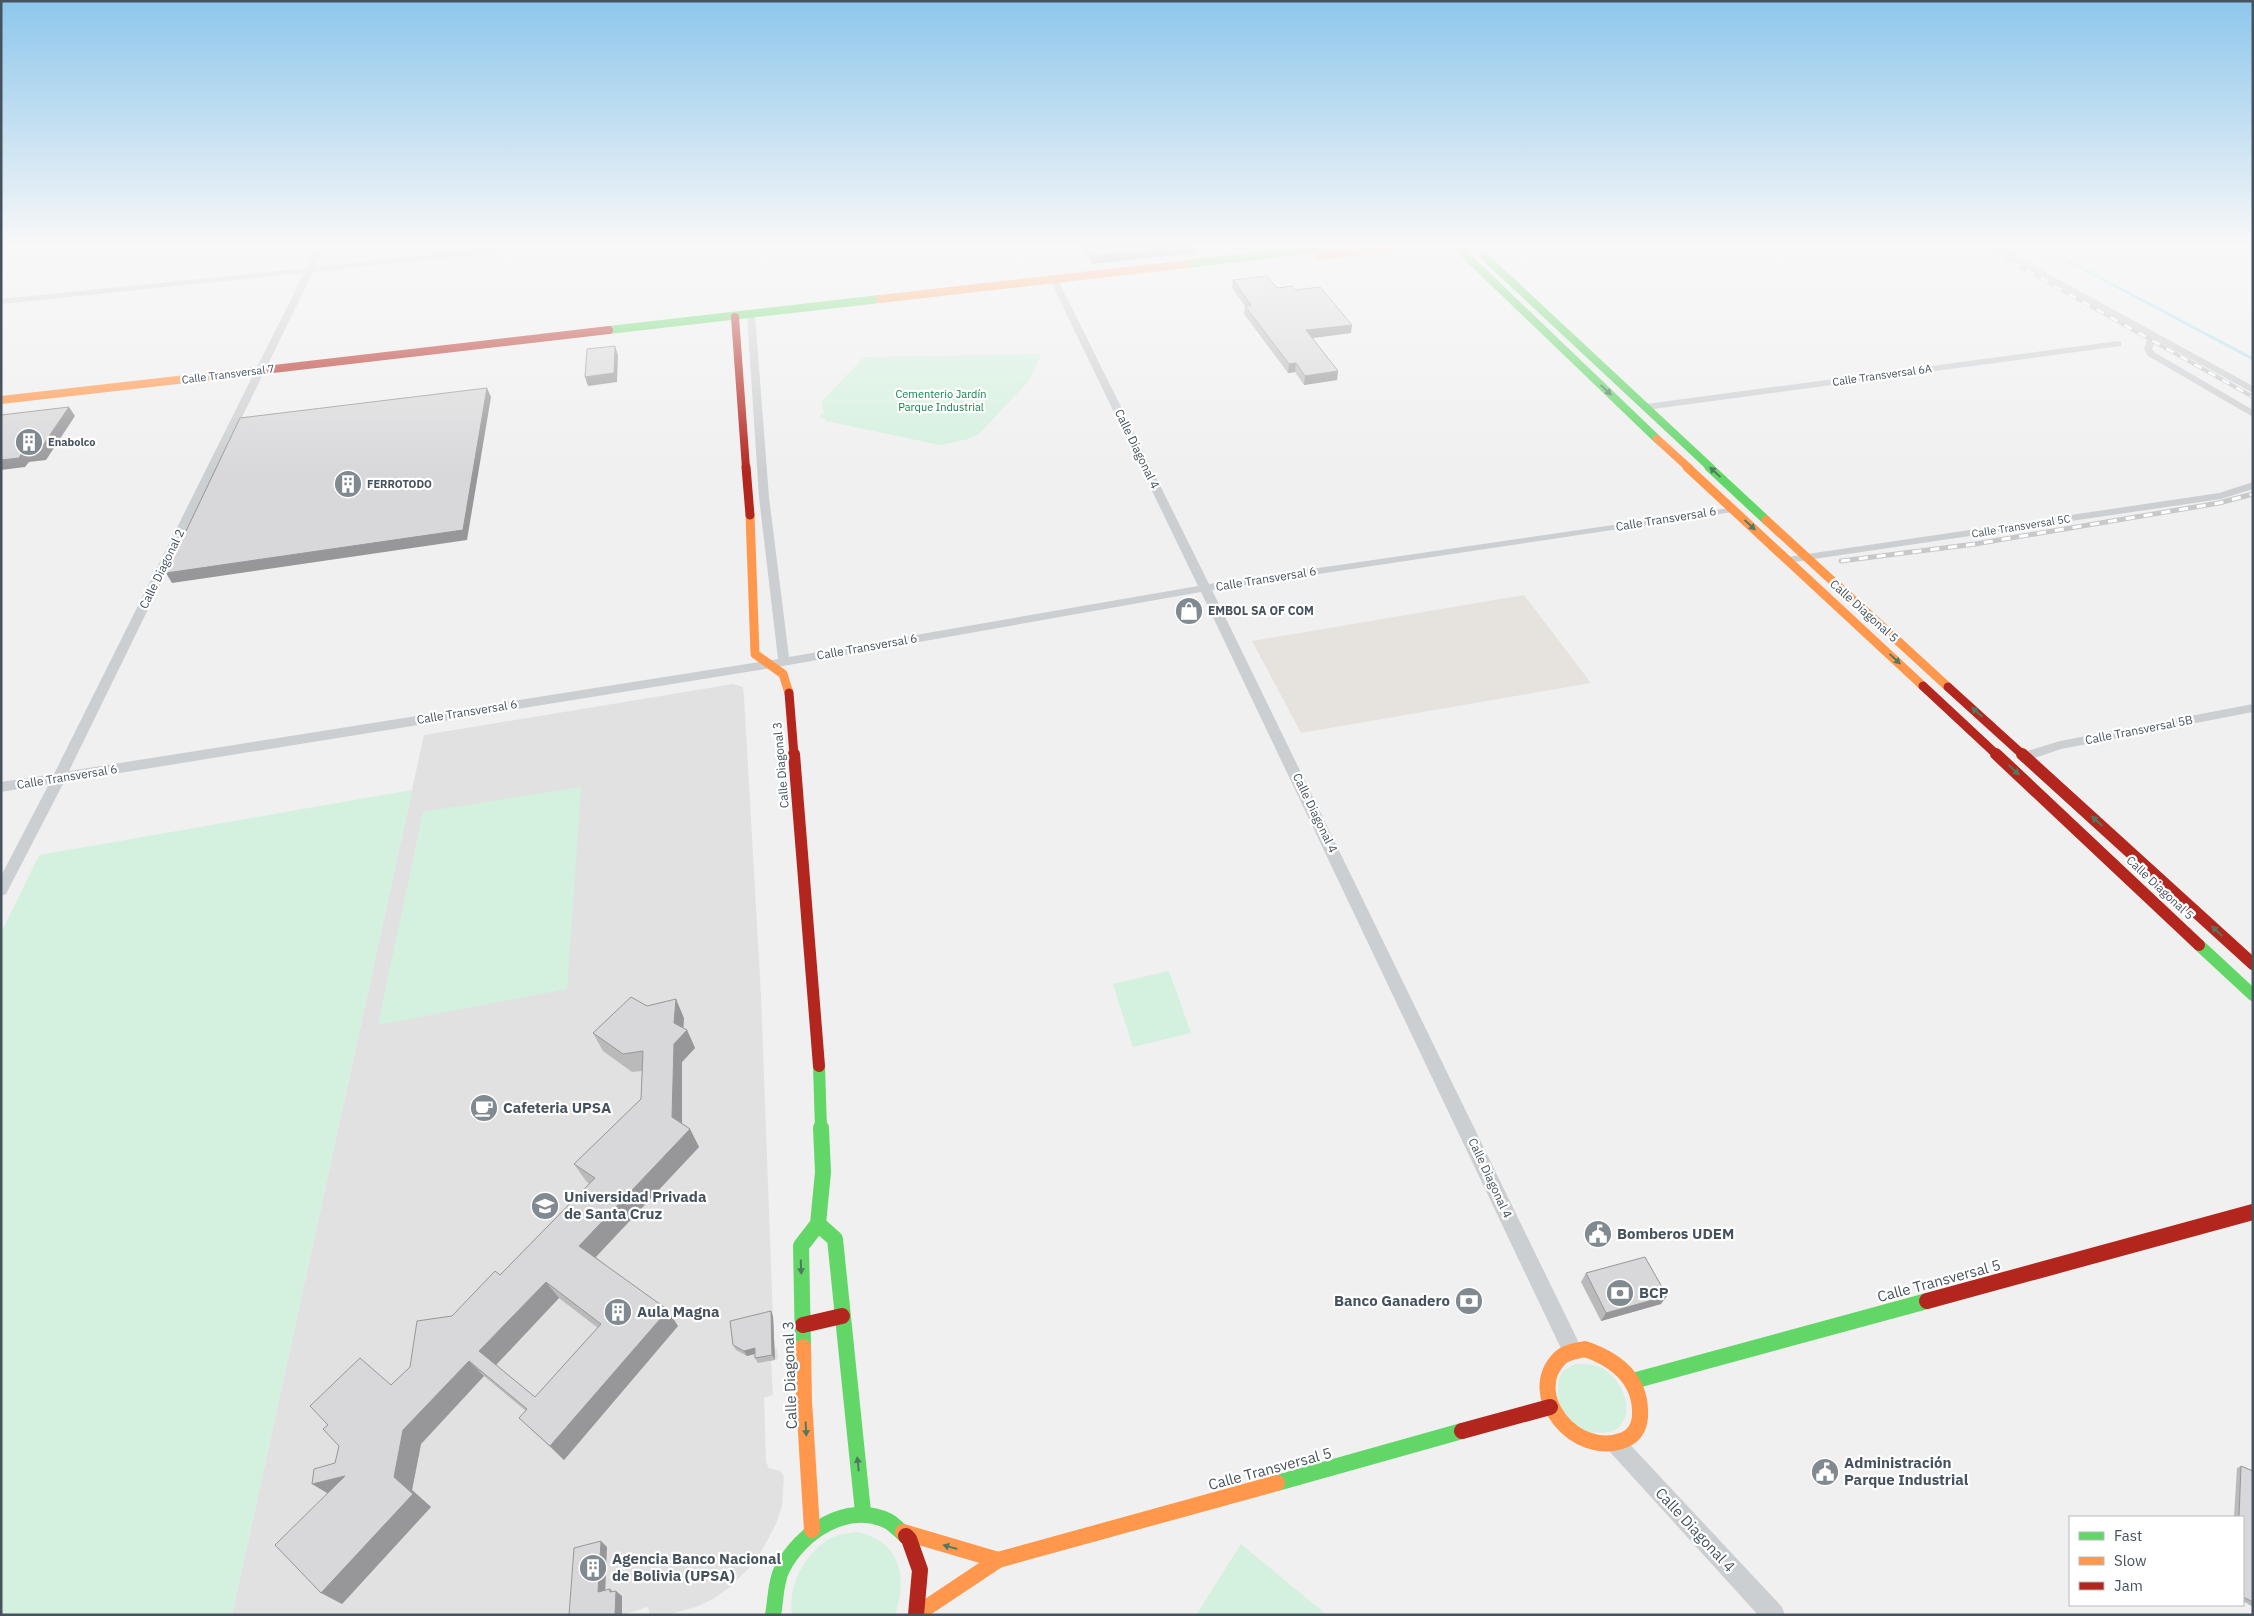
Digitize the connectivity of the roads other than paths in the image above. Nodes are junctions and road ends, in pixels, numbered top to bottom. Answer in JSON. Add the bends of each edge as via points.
{"nodes":[{"id":1,"x":284,"y":322,"type":"edge"},
{"id":2,"x":686,"y":322,"type":"edge"},
{"id":3,"x":734,"y":322,"type":"edge"},
{"id":4,"x":752,"y":322,"type":"edge"},
{"id":5,"x":1075,"y":322,"type":"edge"},
{"id":6,"x":1535,"y":322,"type":"edge"},
{"id":7,"x":1556,"y":322,"type":"edge"},
{"id":8,"x":2129,"y":322,"type":"edge"},
{"id":9,"x":2152,"y":335,"type":"junction"},
{"id":10,"x":2118,"y":344,"type":"dead end"},
{"id":11,"x":1606,"y":369,"type":"junction"},
{"id":12,"x":260,"y":370,"type":"junction"},
{"id":13,"x":1586,"y":371,"type":"junction"},
{"id":14,"x":2253,"y":390,"type":"edge"},
{"id":15,"x":1,"y":400,"type":"edge"},
{"id":16,"x":1646,"y":407,"type":"junction"},
{"id":17,"x":2253,"y":414,"type":"edge"},
{"id":18,"x":2253,"y":485,"type":"edge"},
{"id":19,"x":1732,"y":509,"type":"junction"},
{"id":20,"x":1807,"y":558,"type":"junction"},
{"id":21,"x":1787,"y":560,"type":"junction"},
{"id":22,"x":1205,"y":588,"type":"junction"},
{"id":23,"x":1892,"y":635,"type":"junction"},
{"id":24,"x":1871,"y":636,"type":"junction"},
{"id":25,"x":778,"y":663,"type":"junction"},
{"id":26,"x":2253,"y":708,"type":"edge"},
{"id":27,"x":2026,"y":756,"type":"junction"},
{"id":28,"x":59,"y":778,"type":"junction"},
{"id":29,"x":1,"y":787,"type":"edge"},
{"id":30,"x":1,"y":890,"type":"edge"},
{"id":31,"x":2193,"y":908,"type":"junction"},
{"id":32,"x":2166,"y":911,"type":"junction"},
{"id":33,"x":2253,"y":964,"type":"edge"},
{"id":34,"x":2253,"y":995,"type":"edge"},
{"id":35,"x":2253,"y":1212,"type":"edge"},
{"id":36,"x":818,"y":1224,"type":"junction"},
{"id":37,"x":842,"y":1316,"type":"junction"},
{"id":38,"x":803,"y":1325,"type":"junction"},
{"id":39,"x":1572,"y":1350,"type":"junction"},
{"id":40,"x":1633,"y":1381,"type":"junction"},
{"id":41,"x":1550,"y":1407,"type":"junction"},
{"id":42,"x":1617,"y":1445,"type":"junction"},
{"id":43,"x":863,"y":1512,"type":"junction"},
{"id":44,"x":812,"y":1530,"type":"junction"},
{"id":45,"x":903,"y":1532,"type":"junction"},
{"id":46,"x":998,"y":1560,"type":"junction"},
{"id":47,"x":916,"y":1614,"type":"edge"},
{"id":48,"x":773,"y":1615,"type":"edge"},
{"id":49,"x":1774,"y":1615,"type":"edge"}],
"edges":[{"from":1,"to":12,"type":"street","name":"Calle Diagonal 2"},
{"from":2,"to":12,"type":"main road","name":"Calle Transversal 7"},
{"from":3,"to":25,"type":"main road","name":"Calle Diagonal 3","via":[[749,499],[755,654]]},
{"from":4,"to":25,"type":"street"},
{"from":5,"to":22,"type":"street","name":"Calle Diagonal 4"},
{"from":6,"to":13,"type":"main road","name":"Calle Diagonal 5"},
{"from":7,"to":11,"type":"main road","name":"Calle Diagonal 5"},
{"from":8,"to":9,"type":"street"},
{"from":9,"to":14,"type":"street"},
{"from":9,"to":17,"type":"street","via":[[2148,349],[2151,354]]},
{"from":10,"to":16,"type":"street","name":"Calle Transversal 6A"},
{"from":11,"to":13,"type":"main road"},
{"from":11,"to":16,"type":"main road","name":"Calle Diagonal 5"},
{"from":12,"to":15,"type":"main road","name":"Calle Transversal 7"},
{"from":12,"to":28,"type":"street","name":"Calle Diagonal 2"},
{"from":13,"to":19,"type":"main road","name":"Calle Diagonal 5","one_way":true},
{"from":20,"to":16,"type":"main road","name":"Calle Diagonal 5","one_way":true},
{"from":18,"to":20,"type":"street","name":"Calle Transversal 5C","via":[[2220,496]]},
{"from":19,"to":21,"type":"main road","name":"Calle Diagonal 5","one_way":true},
{"from":19,"to":22,"type":"street","name":"Calle Transversal 6"},
{"from":20,"to":21,"type":"street","name":"Calle Transversal 5C"},
{"from":20,"to":23,"type":"main road","name":"Calle Diagonal 5"},
{"from":21,"to":24,"type":"main road","name":"Calle Diagonal 5"},
{"from":22,"to":25,"type":"street","name":"Calle Transversal 6"},
{"from":22,"to":39,"type":"street","name":"Calle Diagonal 4"},
{"from":23,"to":24,"type":"main road"},
{"from":27,"to":23,"type":"main road","name":"Calle Diagonal 5","one_way":true},
{"from":24,"to":32,"type":"main road","name":"Calle Diagonal 5","one_way":true},
{"from":25,"to":28,"type":"street","name":"Calle Transversal 6"},
{"from":25,"to":36,"type":"main road","name":"Calle Diagonal 3","via":[[788,686],[819,1058],[823,1172]]},
{"from":26,"to":27,"type":"street","name":"Calle Transversal 5B","via":[[2060,745]]},
{"from":31,"to":27,"type":"main road","name":"Calle Diagonal 5","one_way":true},
{"from":28,"to":29,"type":"street","name":"Calle Transversal 6"},
{"from":28,"to":30,"type":"street","name":"Calle Diagonal 2"},
{"from":31,"to":32,"type":"main road"},
{"from":33,"to":31,"type":"main road","name":"Calle Diagonal 5","one_way":true},
{"from":32,"to":34,"type":"main road","name":"Calle Diagonal 5"},
{"from":35,"to":40,"type":"main road","name":"Calle Transversal 5"},
{"from":36,"to":37,"type":"main road","via":[[835,1239]]},
{"from":36,"to":38,"type":"main road","name":"Calle Diagonal 3","one_way":true,"via":[[800,1246]]},
{"from":37,"to":38,"type":"main road"},
{"from":43,"to":37,"type":"main road","one_way":true},
{"from":38,"to":44,"type":"main road","name":"Calle Diagonal 3","one_way":true},
{"from":39,"to":40,"type":"main road","via":[[1585,1349],[1612,1359]]},
{"from":39,"to":41,"type":"main road","via":[[1560,1356],[1546,1378]]},
{"from":40,"to":42,"type":"main road","via":[[1641,1412],[1638,1427],[1630,1438]]},
{"from":41,"to":42,"type":"main road","via":[[1565,1428],[1587,1443]]},
{"from":41,"to":46,"type":"main road","name":"Calle Transversal 5"},
{"from":42,"to":49,"type":"street","name":"Calle Diagonal 4"},
{"from":43,"to":44,"type":"main road","via":[[837,1516]]},
{"from":43,"to":45,"type":"main road","via":[[885,1518]]},
{"from":44,"to":48,"type":"main road","via":[[782,1568],[775,1591]]},
{"from":46,"to":45,"type":"main road","one_way":true},
{"from":45,"to":47,"type":"main road","via":[[920,1569],[920,1598]]},
{"from":46,"to":47,"type":"main road","name":"Calle Transversal 5"}]}
